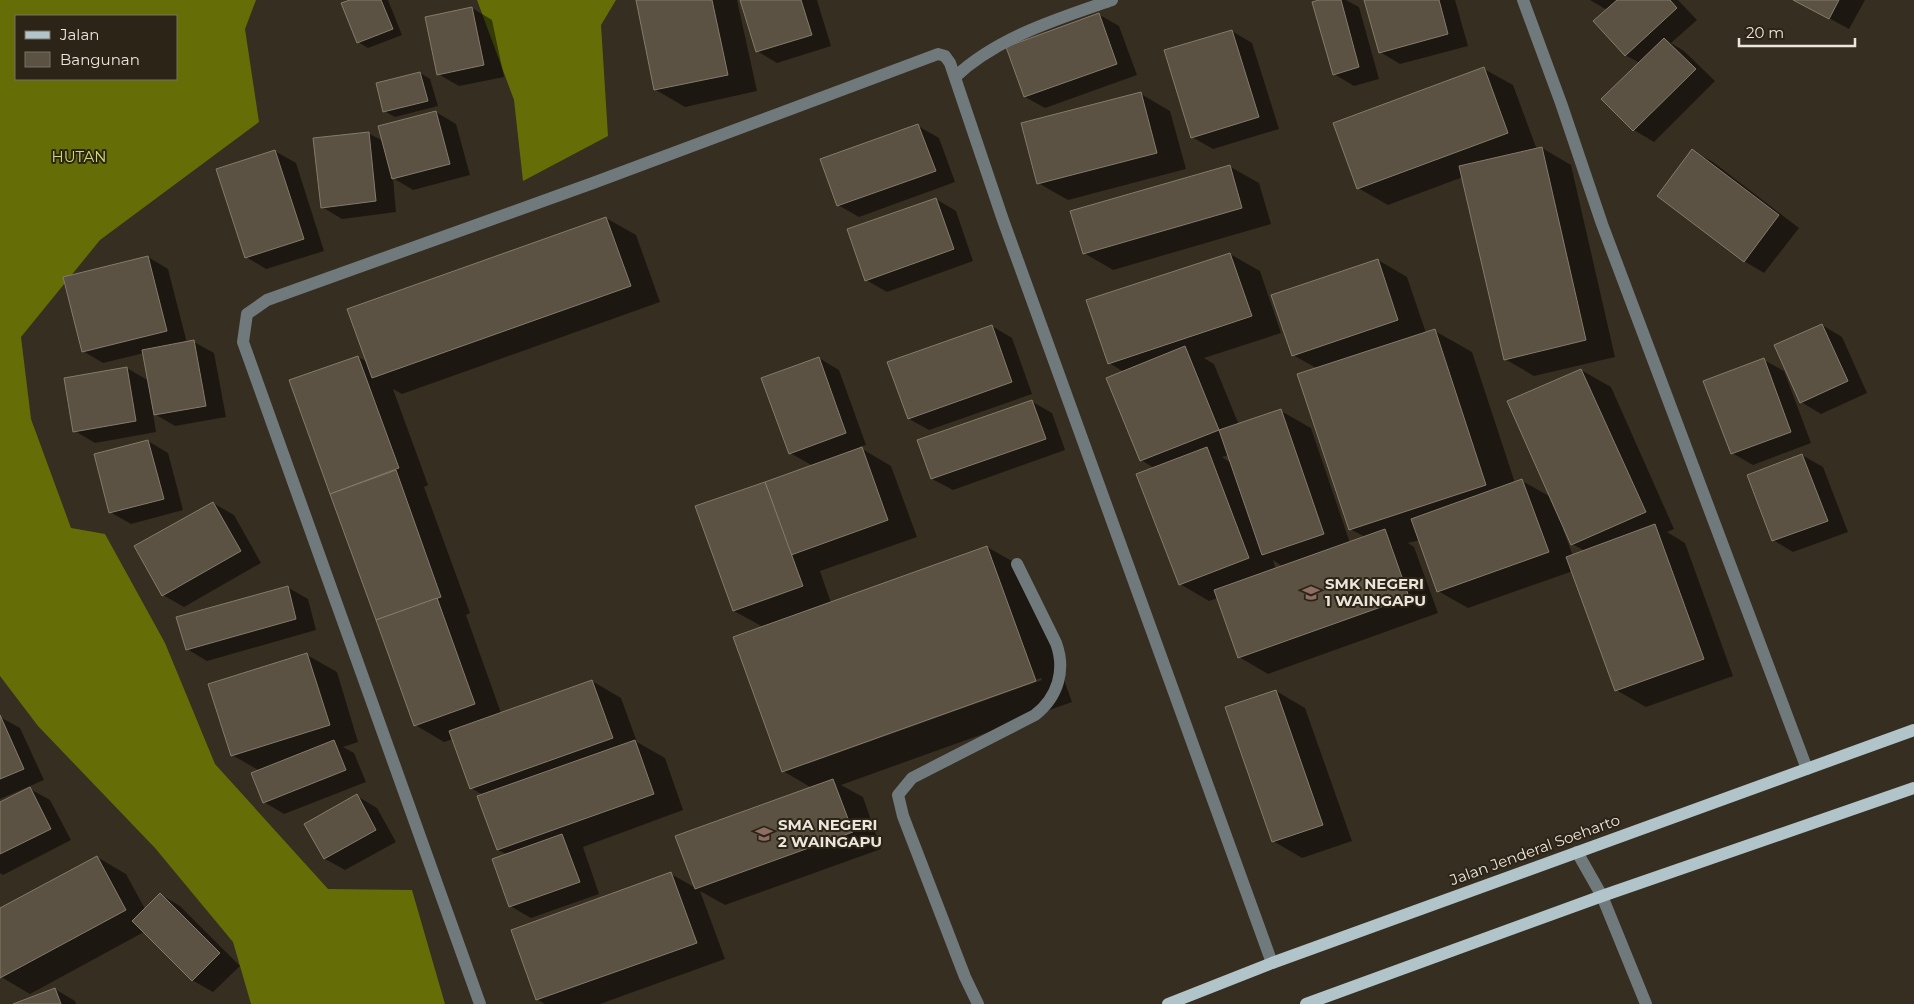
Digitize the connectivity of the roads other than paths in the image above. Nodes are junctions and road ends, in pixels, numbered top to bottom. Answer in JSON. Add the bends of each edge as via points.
{"nodes":[{"id":1,"x":1112,"y":0,"type":"edge"},
{"id":2,"x":1523,"y":0,"type":"edge"},
{"id":3,"x":955,"y":78,"type":"junction"},
{"id":4,"x":1018,"y":564,"type":"dead end"},
{"id":5,"x":1914,"y":730,"type":"edge"},
{"id":6,"x":1807,"y":769,"type":"junction"},
{"id":7,"x":1914,"y":788,"type":"edge"},
{"id":8,"x":1577,"y":852,"type":"junction"},
{"id":9,"x":1602,"y":896,"type":"junction"},
{"id":10,"x":1272,"y":963,"type":"junction"},
{"id":11,"x":480,"y":1004,"type":"edge"},
{"id":12,"x":978,"y":1004,"type":"edge"},
{"id":13,"x":1168,"y":1004,"type":"edge"},
{"id":14,"x":1306,"y":1004,"type":"edge"},
{"id":15,"x":1646,"y":1004,"type":"edge"}],
"edges":[{"from":1,"to":3,"type":"street","via":[[1046,23],[1012,39],[973,61]]},
{"from":2,"to":6,"type":"street","via":[[1602,224]]},
{"from":3,"to":10,"type":"street","via":[[1003,220]]},
{"from":3,"to":11,"type":"street","via":[[945,56],[938,54],[267,300],[247,314],[243,342]]},
{"from":4,"to":12,"type":"street","via":[[1061,656],[1057,688],[1046,707],[912,778],[898,795],[903,816]]},
{"from":5,"to":6,"type":"main road","name":"Jalan Jenderal Soeharto"},
{"from":6,"to":8,"type":"main road","name":"Jalan Jenderal Soeharto"},
{"from":7,"to":9,"type":"main road"},
{"from":8,"to":9,"type":"street"},
{"from":8,"to":10,"type":"main road","name":"Jalan Jenderal Soeharto"},
{"from":9,"to":14,"type":"main road"},
{"from":9,"to":15,"type":"street"},
{"from":10,"to":13,"type":"main road","name":"Jalan Jenderal Soeharto"}]}
